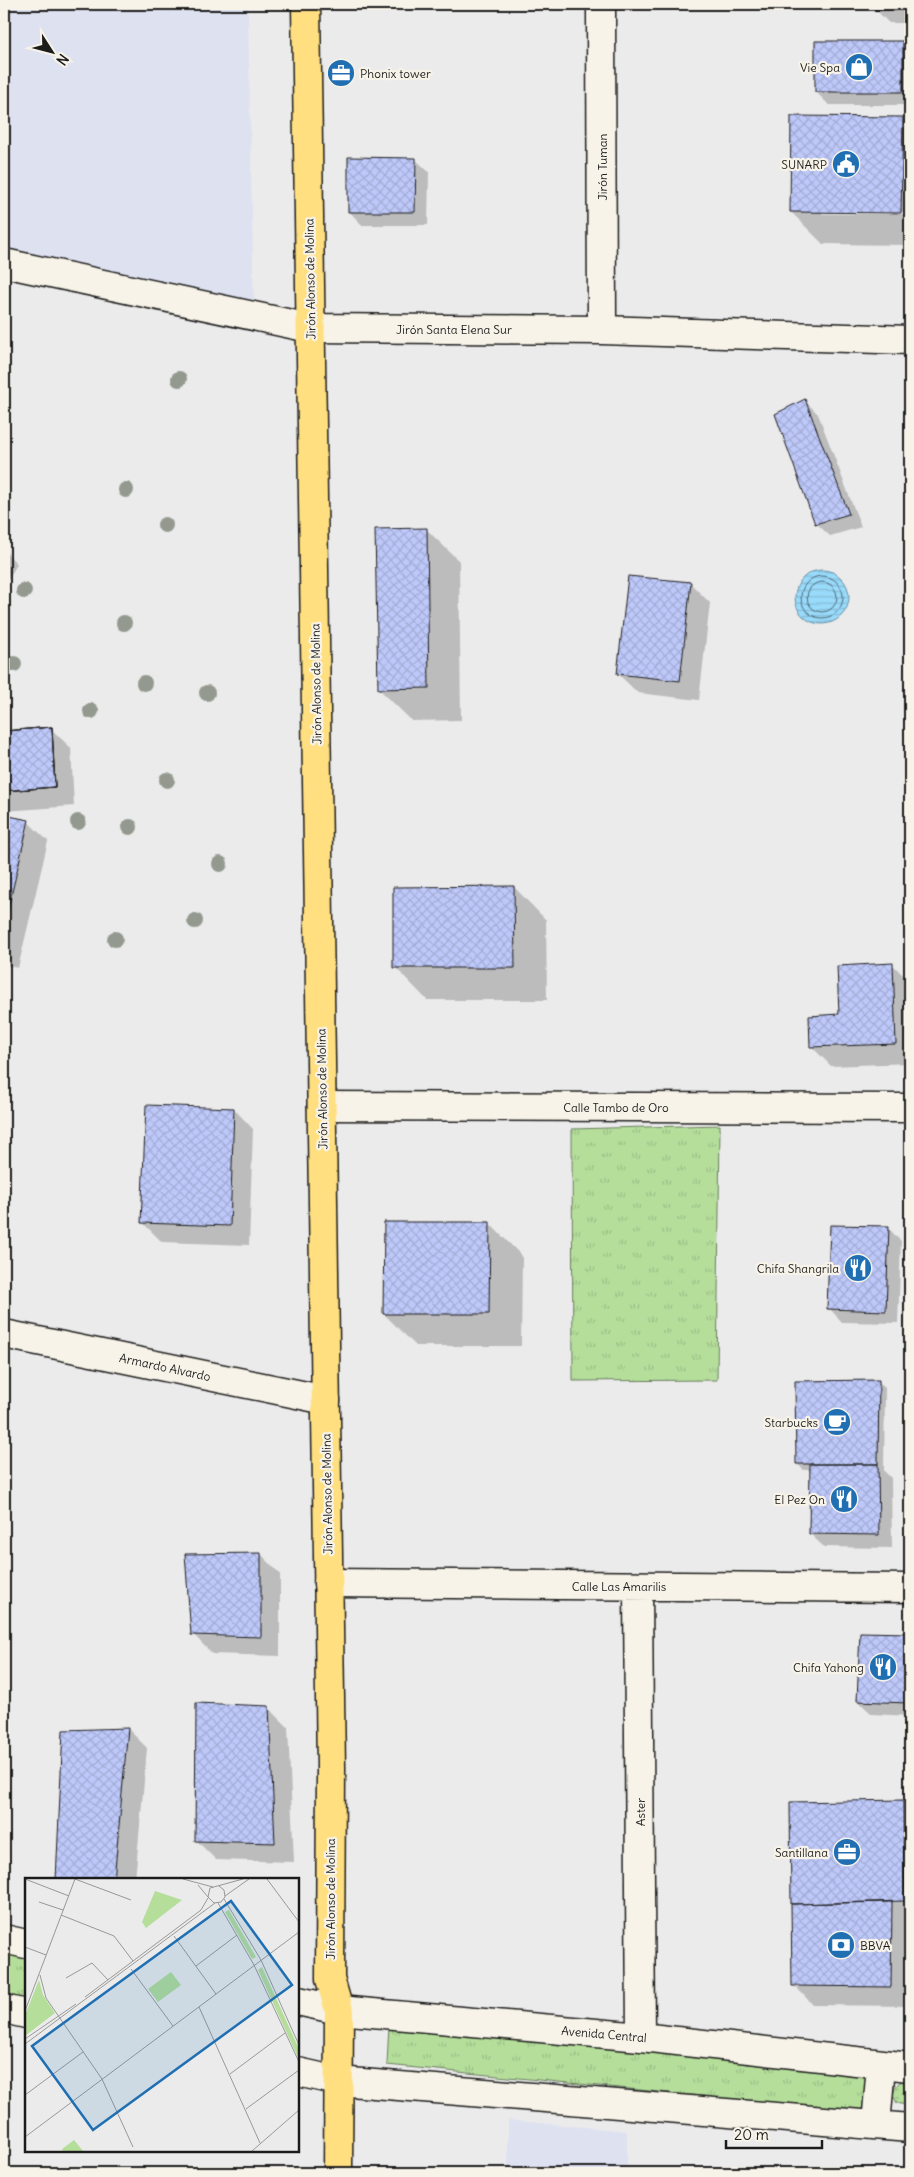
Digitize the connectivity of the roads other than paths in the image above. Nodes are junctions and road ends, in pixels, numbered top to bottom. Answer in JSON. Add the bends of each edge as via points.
{"nodes":[{"id":1,"x":306,"y":4,"type":"edge"},
{"id":2,"x":601,"y":4,"type":"edge"},
{"id":3,"x":4,"y":263,"type":"edge"},
{"id":4,"x":310,"y":328,"type":"junction"},
{"id":5,"x":602,"y":330,"type":"junction"},
{"id":6,"x":910,"y":340,"type":"edge"},
{"id":7,"x":322,"y":1106,"type":"junction"},
{"id":8,"x":910,"y":1108,"type":"edge"},
{"id":9,"x":4,"y":1334,"type":"edge"},
{"id":10,"x":326,"y":1400,"type":"junction"},
{"id":11,"x":328,"y":1583,"type":"junction"},
{"id":12,"x":638,"y":1586,"type":"junction"},
{"id":13,"x":910,"y":1588,"type":"edge"},
{"id":14,"x":4,"y":1939,"type":"edge"},
{"id":15,"x":25,"y":1944,"type":"edge"},
{"id":16,"x":299,"y":2001,"type":"edge"},
{"id":17,"x":4,"y":2009,"type":"edge"},
{"id":18,"x":339,"y":2010,"type":"junction"},
{"id":19,"x":25,"y":2014,"type":"edge"},
{"id":20,"x":641,"y":2037,"type":"junction"},
{"id":21,"x":881,"y":2065,"type":"junction"},
{"id":22,"x":910,"y":2067,"type":"edge"},
{"id":23,"x":299,"y":2072,"type":"edge"},
{"id":24,"x":338,"y":2080,"type":"junction"},
{"id":25,"x":876,"y":2124,"type":"junction"},
{"id":26,"x":910,"y":2128,"type":"edge"},
{"id":27,"x":338,"y":2173,"type":"edge"}],
"edges":[{"from":1,"to":4,"type":"main road","name":"Jirón Alonso de Molina"},
{"from":2,"to":5,"type":"street","name":"Jirón Tuman"},
{"from":3,"to":4,"type":"street","name":"Jirón Santa Elena Sur"},
{"from":4,"to":5,"type":"street","name":"Jirón Santa Elena Sur"},
{"from":4,"to":7,"type":"main road","name":"Jirón Alonso de Molina"},
{"from":5,"to":6,"type":"street","name":"Jirón Santa Elena Sur"},
{"from":7,"to":8,"type":"street","name":"Calle Tambo de Oro"},
{"from":7,"to":10,"type":"main road","name":"Jirón Alonso de Molina"},
{"from":9,"to":10,"type":"street","name":"Armardo Alvardo"},
{"from":10,"to":11,"type":"main road","name":"Jirón Alonso de Molina"},
{"from":11,"to":12,"type":"street","name":"Calle Las Amarilis"},
{"from":11,"to":18,"type":"main road","name":"Jirón Alonso de Molina","via":[[330,1979]]},
{"from":12,"to":13,"type":"street","name":"Calle Las Amarilis"},
{"from":12,"to":20,"type":"street","name":"Aster"},
{"from":14,"to":15,"type":"street"},
{"from":16,"to":18,"type":"street","name":"Avenida Central"},
{"from":17,"to":19,"type":"street"},
{"from":18,"to":20,"type":"street","name":"Avenida Central"},
{"from":18,"to":24,"type":"main road","name":"Jirón Alonso de Molina"},
{"from":20,"to":21,"type":"street","name":"Avenida Central"},
{"from":21,"to":22,"type":"street","name":"Avenida Central"},
{"from":21,"to":25,"type":"street"},
{"from":23,"to":24,"type":"street"},
{"from":24,"to":25,"type":"street"},
{"from":24,"to":27,"type":"main road","name":"Jirón Alonso de Molina"},
{"from":25,"to":26,"type":"street"}]}
